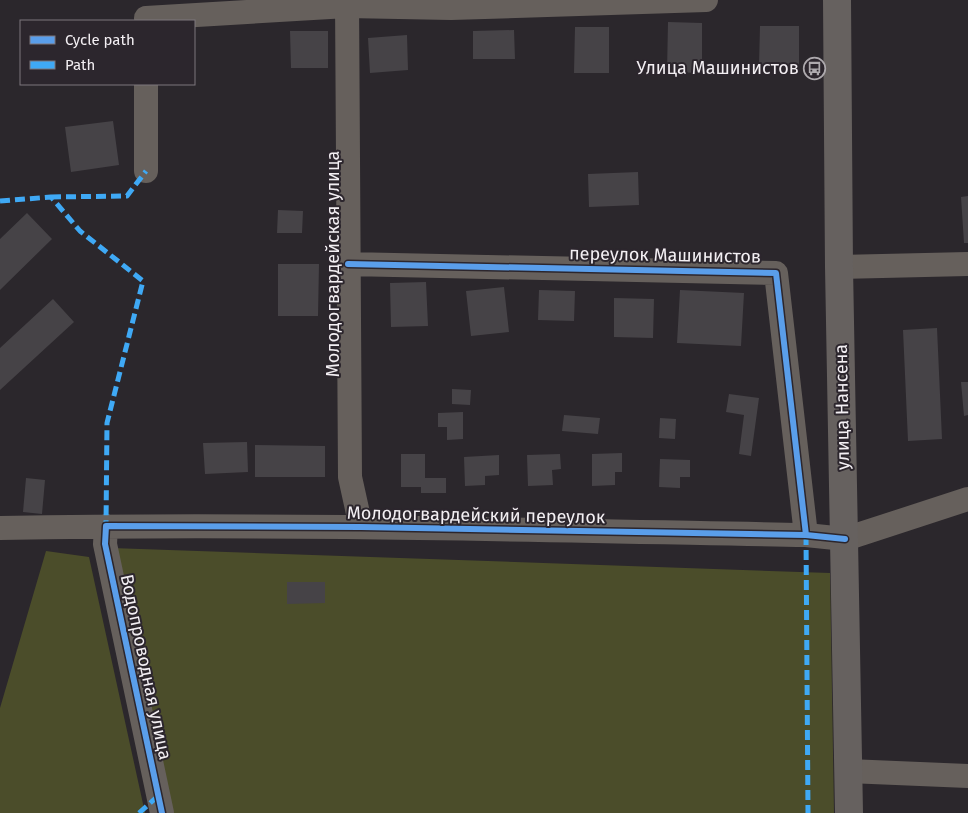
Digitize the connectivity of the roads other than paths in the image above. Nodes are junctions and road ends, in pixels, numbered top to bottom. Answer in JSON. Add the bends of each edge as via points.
{"nodes":[{"id":1,"x":706,"y":0,"type":"edge"},
{"id":2,"x":837,"y":0,"type":"edge"},
{"id":3,"x":347,"y":3,"type":"edge"},
{"id":4,"x":146,"y":13,"type":"edge"},
{"id":5,"x":146,"y":85,"type":"edge"},
{"id":6,"x":146,"y":171,"type":"dead end"},
{"id":7,"x":348,"y":264,"type":"junction"},
{"id":8,"x":968,"y":264,"type":"edge"},
{"id":9,"x":839,"y":267,"type":"junction"},
{"id":10,"x":968,"y":499,"type":"edge"},
{"id":11,"x":106,"y":526,"type":"junction"},
{"id":12,"x":360,"y":527,"type":"junction"},
{"id":13,"x":0,"y":528,"type":"edge"},
{"id":14,"x":806,"y":536,"type":"junction"},
{"id":15,"x":845,"y":539,"type":"junction"},
{"id":16,"x":848,"y":771,"type":"junction"},
{"id":17,"x":968,"y":776,"type":"edge"},
{"id":18,"x":162,"y":813,"type":"edge"},
{"id":19,"x":848,"y":813,"type":"edge"}],
"edges":[{"from":1,"to":3,"type":"street","via":[[451,8]]},
{"from":2,"to":9,"type":"main road","name":"улица Нансена"},
{"from":3,"to":4,"type":"street"},
{"from":3,"to":7,"type":"street","name":"Молодогвардейская улица"},
{"from":5,"to":6,"type":"street"},
{"from":7,"to":12,"type":"street","name":"Молодогвардейская улица","via":[[350,477]]},
{"from":7,"to":14,"type":"street","name":"переулок Машинистов","via":[[776,273]]},
{"from":8,"to":9,"type":"street"},
{"from":9,"to":15,"type":"main road","name":"улица Нансена"},
{"from":10,"to":15,"type":"street"},
{"from":11,"to":12,"type":"street","name":"Молодогвардейский переулок"},
{"from":11,"to":13,"type":"street","name":"Молодогвардейский переулок"},
{"from":11,"to":18,"type":"street","name":"Водопроводная улица","via":[[105,544]]},
{"from":12,"to":14,"type":"street","name":"Молодогвардейский переулок"},
{"from":14,"to":15,"type":"street","name":"Молодогвардейский переулок"},
{"from":15,"to":16,"type":"main road","name":"улица Нансена"},
{"from":16,"to":17,"type":"street"},
{"from":16,"to":19,"type":"main road","name":"улица Нансена"}]}
